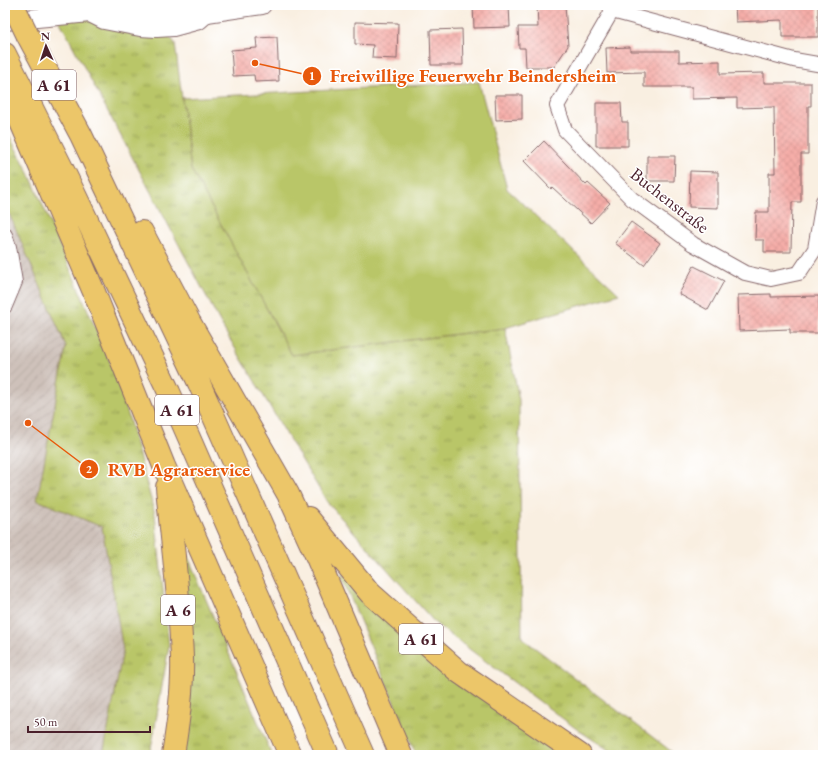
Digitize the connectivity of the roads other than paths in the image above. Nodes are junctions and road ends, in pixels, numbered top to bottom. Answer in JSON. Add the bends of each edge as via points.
{"nodes":[{"id":1,"x":13,"y":5,"type":"edge"},
{"id":2,"x":258,"y":5,"type":"edge"},
{"id":3,"x":262,"y":5,"type":"edge"},
{"id":4,"x":611,"y":8,"type":"edge"},
{"id":5,"x":5,"y":21,"type":"edge"},
{"id":6,"x":9,"y":62,"type":"edge"},
{"id":7,"x":823,"y":65,"type":"edge"},
{"id":8,"x":81,"y":135,"type":"junction"},
{"id":9,"x":823,"y":201,"type":"edge"},
{"id":10,"x":5,"y":235,"type":"edge"},
{"id":11,"x":5,"y":306,"type":"edge"},
{"id":12,"x":164,"y":466,"type":"junction"},
{"id":13,"x":288,"y":494,"type":"junction"},
{"id":14,"x":173,"y":755,"type":"edge"},
{"id":15,"x":290,"y":755,"type":"edge"},
{"id":16,"x":328,"y":755,"type":"edge"},
{"id":17,"x":363,"y":755,"type":"edge"},
{"id":18,"x":401,"y":755,"type":"edge"},
{"id":19,"x":580,"y":755,"type":"edge"}],
"edges":[{"from":1,"to":8,"type":"highway","number":"A 61","bridge":true},
{"from":2,"to":3,"type":"street"},
{"from":2,"to":5,"type":"street","via":[[207,13],[199,20],[173,27],[140,27],[104,20],[90,13]]},
{"from":4,"to":7,"type":"street","via":[[794,60]]},
{"from":4,"to":9,"type":"street","name":"Buchenstraße","via":[[557,106],[566,130],[632,199],[693,244],[745,273],[771,279],[799,273],[815,249]]},
{"from":6,"to":12,"type":"highway","via":[[20,120],[94,292]]},
{"from":6,"to":16,"type":"highway","number":"A 61","via":[[169,392]]},
{"from":8,"to":13,"type":"highway","number":"A 61","via":[[131,210],[190,323]]},
{"from":8,"to":17,"type":"highway","number":"A 61","via":[[198,383]]},
{"from":10,"to":11,"type":"street","via":[[15,282]]},
{"from":12,"to":14,"type":"highway","number":"A 6","via":[[182,659],[179,717]]},
{"from":12,"to":15,"type":"highway"},
{"from":13,"to":18,"type":"highway","number":"A 61"},
{"from":13,"to":19,"type":"highway","number":"A 61","via":[[370,593],[459,672]]}]}
